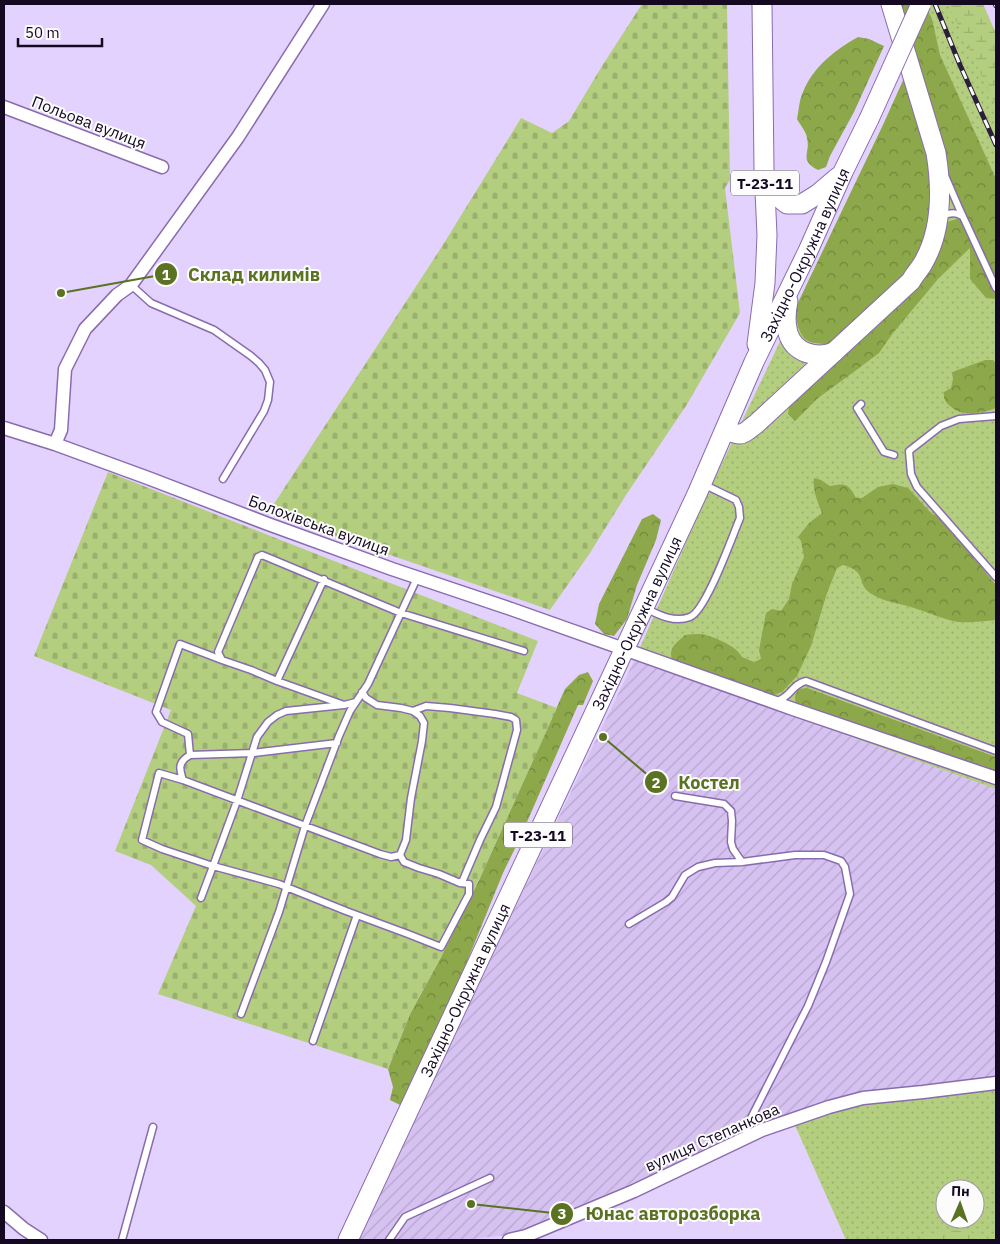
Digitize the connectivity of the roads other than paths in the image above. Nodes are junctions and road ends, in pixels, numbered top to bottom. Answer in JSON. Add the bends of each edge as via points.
{"nodes":[{"id":1,"x":323,"y":4,"type":"edge"},
{"id":2,"x":762,"y":4,"type":"edge"},
{"id":3,"x":891,"y":4,"type":"edge"},
{"id":4,"x":921,"y":4,"type":"edge"},
{"id":5,"x":4,"y":107,"type":"edge"},
{"id":6,"x":936,"y":153,"type":"junction"},
{"id":7,"x":764,"y":156,"type":"junction"},
{"id":8,"x":162,"y":166,"type":"dead end"},
{"id":9,"x":843,"y":172,"type":"junction"},
{"id":10,"x":963,"y":217,"type":"junction"},
{"id":11,"x":936,"y":224,"type":"junction"},
{"id":12,"x":793,"y":281,"type":"junction"},
{"id":13,"x":131,"y":285,"type":"junction"},
{"id":14,"x":996,"y":288,"type":"edge"},
{"id":15,"x":834,"y":352,"type":"junction"},
{"id":16,"x":754,"y":362,"type":"junction"},
{"id":17,"x":861,"y":404,"type":"dead end"},
{"id":18,"x":996,"y":416,"type":"edge"},
{"id":19,"x":4,"y":428,"type":"edge"},
{"id":20,"x":725,"y":430,"type":"junction"},
{"id":21,"x":55,"y":444,"type":"junction"},
{"id":22,"x":894,"y":455,"type":"dead end"},
{"id":23,"x":223,"y":479,"type":"dead end"},
{"id":24,"x":702,"y":484,"type":"junction"},
{"id":25,"x":996,"y":577,"type":"edge"},
{"id":26,"x":417,"y":578,"type":"junction"},
{"id":27,"x":324,"y":580,"type":"junction"},
{"id":28,"x":644,"y":608,"type":"junction"},
{"id":29,"x":401,"y":613,"type":"junction"},
{"id":30,"x":625,"y":650,"type":"junction"},
{"id":31,"x":524,"y":651,"type":"dead end"},
{"id":32,"x":222,"y":660,"type":"junction"},
{"id":33,"x":277,"y":680,"type":"junction"},
{"id":34,"x":362,"y":692,"type":"junction"},
{"id":35,"x":788,"y":695,"type":"junction"},
{"id":36,"x":770,"y":701,"type":"junction"},
{"id":37,"x":356,"y":702,"type":"junction"},
{"id":38,"x":344,"y":704,"type":"junction"},
{"id":39,"x":793,"y":709,"type":"junction"},
{"id":40,"x":413,"y":711,"type":"junction"},
{"id":41,"x":336,"y":743,"type":"junction"},
{"id":42,"x":996,"y":751,"type":"edge"},
{"id":43,"x":253,"y":753,"type":"junction"},
{"id":44,"x":190,"y":755,"type":"junction"},
{"id":45,"x":996,"y":778,"type":"edge"},
{"id":46,"x":183,"y":780,"type":"junction"},
{"id":47,"x":675,"y":796,"type":"dead end"},
{"id":48,"x":237,"y":801,"type":"junction"},
{"id":49,"x":305,"y":826,"type":"junction"},
{"id":50,"x":400,"y":855,"type":"junction"},
{"id":51,"x":742,"y":862,"type":"junction"},
{"id":52,"x":213,"y":866,"type":"junction"},
{"id":53,"x":460,"y":883,"type":"junction"},
{"id":54,"x":286,"y":887,"type":"junction"},
{"id":55,"x":201,"y":898,"type":"dead end"},
{"id":56,"x":357,"y":915,"type":"junction"},
{"id":57,"x":629,"y":924,"type":"dead end"},
{"id":58,"x":241,"y":1014,"type":"dead end"},
{"id":59,"x":312,"y":1042,"type":"dead end"},
{"id":60,"x":996,"y":1083,"type":"edge"},
{"id":61,"x":153,"y":1127,"type":"dead end"},
{"id":62,"x":744,"y":1139,"type":"junction"},
{"id":63,"x":490,"y":1178,"type":"dead end"},
{"id":64,"x":4,"y":1212,"type":"edge"},
{"id":65,"x":41,"y":1240,"type":"edge"},
{"id":66,"x":122,"y":1240,"type":"edge"},
{"id":67,"x":348,"y":1240,"type":"edge"},
{"id":68,"x":389,"y":1240,"type":"edge"},
{"id":69,"x":509,"y":1240,"type":"edge"}],
"edges":[{"from":1,"to":13,"type":"street","via":[[238,136]]},
{"from":2,"to":7,"type":"main road","number":"Т-23-11"},
{"from":3,"to":6,"type":"main road"},
{"from":4,"to":9,"type":"main road","name":"Західно-Окружна вулиця","bridge":true},
{"from":5,"to":8,"type":"street","name":"Польова вулиця"},
{"from":6,"to":10,"type":"lane"},
{"from":6,"to":11,"type":"main road","via":[[940,188]]},
{"from":7,"to":9,"type":"main road","via":[[767,182],[773,193],[787,204],[802,204]]},
{"from":7,"to":16,"type":"main road","number":"Т-23-11","via":[[765,283]]},
{"from":9,"to":12,"type":"main road","name":"Західно-Окружна вулиця"},
{"from":10,"to":11,"type":"lane","via":[[946,214]]},
{"from":10,"to":14,"type":"lane"},
{"from":11,"to":15,"type":"main road","via":[[929,250],[911,281]]},
{"from":12,"to":15,"type":"main road","via":[[786,320],[792,341],[807,354],[826,356]]},
{"from":12,"to":16,"type":"main road","name":"Західно-Окружна вулиця"},
{"from":13,"to":21,"type":"street","via":[[85,329],[65,369],[61,430]]},
{"from":13,"to":23,"type":"lane","via":[[151,302],[214,330],[265,370],[270,390],[264,411]]},
{"from":15,"to":20,"type":"main road","via":[[756,424],[738,435]]},
{"from":16,"to":20,"type":"main road","name":"Західно-Окружна вулиця","number":"Т-23-11"},
{"from":17,"to":22,"type":"lane","via":[[857,408],[884,452]]},
{"from":18,"to":25,"type":"lane","via":[[959,419],[941,426],[909,452],[911,474],[917,487]]},
{"from":19,"to":21,"type":"street","name":"Болохівська вулиця"},
{"from":20,"to":24,"type":"main road","name":"Західно-Окружна вулиця","number":"Т-23-11"},
{"from":21,"to":26,"type":"street","name":"Болохівська вулиця"},
{"from":24,"to":28,"type":"main road","name":"Західно-Окружна вулиця","number":"Т-23-11"},
{"from":24,"to":28,"type":"lane","via":[[736,500],[740,518],[704,602],[692,617],[682,619],[662,616]]},
{"from":26,"to":29,"type":"lane"},
{"from":26,"to":30,"type":"street","name":"Болохівська вулиця"},
{"from":27,"to":29,"type":"lane"},
{"from":27,"to":32,"type":"lane","via":[[262,555],[258,557],[218,652]]},
{"from":27,"to":33,"type":"lane"},
{"from":28,"to":30,"type":"main road","name":"Західно-Окружна вулиця","number":"Т-23-11"},
{"from":29,"to":31,"type":"lane"},
{"from":29,"to":34,"type":"lane"},
{"from":30,"to":36,"type":"street","name":"Болохівська вулиця"},
{"from":30,"to":67,"type":"main road","name":"Західно-Окружна вулиця","number":"Т-23-11"},
{"from":32,"to":33,"type":"lane"},
{"from":32,"to":44,"type":"lane","via":[[180,644],[156,712],[162,722],[188,734]]},
{"from":33,"to":38,"type":"lane"},
{"from":34,"to":37,"type":"lane"},
{"from":34,"to":40,"type":"lane","via":[[377,705]]},
{"from":35,"to":36,"type":"lane","via":[[778,701]]},
{"from":35,"to":39,"type":"lane"},
{"from":35,"to":42,"type":"lane","via":[[797,685],[810,682]]},
{"from":36,"to":39,"type":"street","name":"Болохівська вулиця"},
{"from":37,"to":38,"type":"lane"},
{"from":37,"to":41,"type":"lane"},
{"from":38,"to":43,"type":"lane","via":[[277,715],[257,737]]},
{"from":39,"to":45,"type":"street","name":"Болохівська вулиця"},
{"from":40,"to":50,"type":"lane","via":[[424,723],[406,840]]},
{"from":40,"to":53,"type":"lane","via":[[426,706],[450,708],[516,720],[514,744],[496,807]]},
{"from":41,"to":43,"type":"lane"},
{"from":41,"to":49,"type":"lane"},
{"from":43,"to":44,"type":"lane"},
{"from":43,"to":48,"type":"lane"},
{"from":44,"to":46,"type":"lane","via":[[180,765]]},
{"from":46,"to":48,"type":"lane"},
{"from":46,"to":52,"type":"lane","via":[[159,773],[142,840]]},
{"from":47,"to":51,"type":"lane","via":[[724,804],[731,811],[733,849]]},
{"from":48,"to":49,"type":"lane"},
{"from":48,"to":52,"type":"lane"},
{"from":49,"to":50,"type":"lane","via":[[380,854]]},
{"from":49,"to":54,"type":"lane"},
{"from":50,"to":53,"type":"lane","via":[[404,862]]},
{"from":51,"to":57,"type":"lane","via":[[698,867],[685,876],[666,902]]},
{"from":51,"to":62,"type":"lane","via":[[824,854],[841,861],[845,867],[850,894],[808,1006],[749,1122]]},
{"from":52,"to":54,"type":"lane"},
{"from":52,"to":55,"type":"lane"},
{"from":53,"to":56,"type":"lane","via":[[469,884],[469,894],[441,947]]},
{"from":54,"to":56,"type":"lane"},
{"from":54,"to":58,"type":"lane"},
{"from":56,"to":59,"type":"lane"},
{"from":60,"to":62,"type":"street","name":"вулиця Степанкова","via":[[863,1098],[762,1130]]},
{"from":61,"to":66,"type":"lane"},
{"from":62,"to":69,"type":"street","name":"вулиця Степанкова","via":[[634,1190],[526,1236]]},
{"from":63,"to":68,"type":"lane","via":[[405,1217]]},
{"from":64,"to":65,"type":"street"}]}
